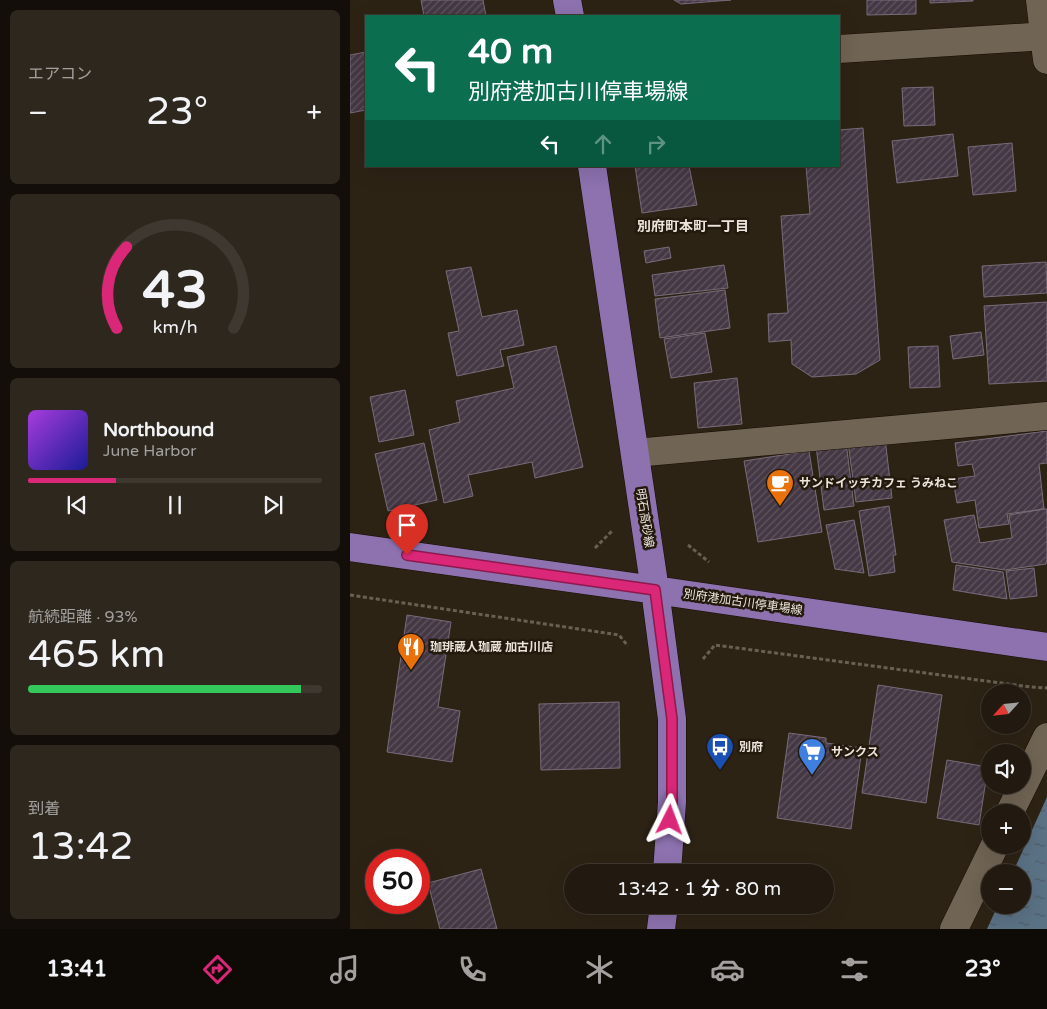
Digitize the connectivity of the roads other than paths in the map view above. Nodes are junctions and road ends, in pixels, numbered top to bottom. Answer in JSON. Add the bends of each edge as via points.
{"nodes":[{"id":1,"x":567,"y":0,"type":"edge"},
{"id":2,"x":1040,"y":0,"type":"edge"},
{"id":3,"x":570,"y":15,"type":"edge"},
{"id":4,"x":1046,"y":44,"type":"edge"},
{"id":5,"x":840,"y":49,"type":"edge"},
{"id":6,"x":592,"y":167,"type":"edge"},
{"id":7,"x":1047,"y":416,"type":"edge"},
{"id":8,"x":635,"y":453,"type":"junction"},
{"id":9,"x":350,"y":548,"type":"edge"},
{"id":10,"x":655,"y":590,"type":"junction"},
{"id":11,"x":1047,"y":646,"type":"edge"},
{"id":12,"x":1047,"y":737,"type":"edge"},
{"id":13,"x":1014,"y":804,"type":"edge"},
{"id":14,"x":991,"y":854,"type":"edge"},
{"id":15,"x":668,"y":864,"type":"edge"},
{"id":16,"x":663,"y":914,"type":"edge"},
{"id":17,"x":661,"y":929,"type":"edge"},
{"id":18,"x":954,"y":929,"type":"edge"}],
"edges":[{"from":1,"to":3,"type":"main road"},
{"from":2,"to":4,"type":"street"},
{"from":4,"to":5,"type":"street"},
{"from":6,"to":8,"type":"main road","name":"明石高砂線"},
{"from":7,"to":8,"type":"street"},
{"from":8,"to":10,"type":"main road","name":"明石高砂線"},
{"from":9,"to":10,"type":"main road","name":"別府港加古川停車場線"},
{"from":10,"to":11,"type":"main road","name":"別府港加古川停車場線"},
{"from":10,"to":15,"type":"main road","name":"明石高砂線","via":[[672,719],[672,802]]},
{"from":12,"to":13,"type":"street"},
{"from":14,"to":18,"type":"street"},
{"from":16,"to":17,"type":"main road"}]}
